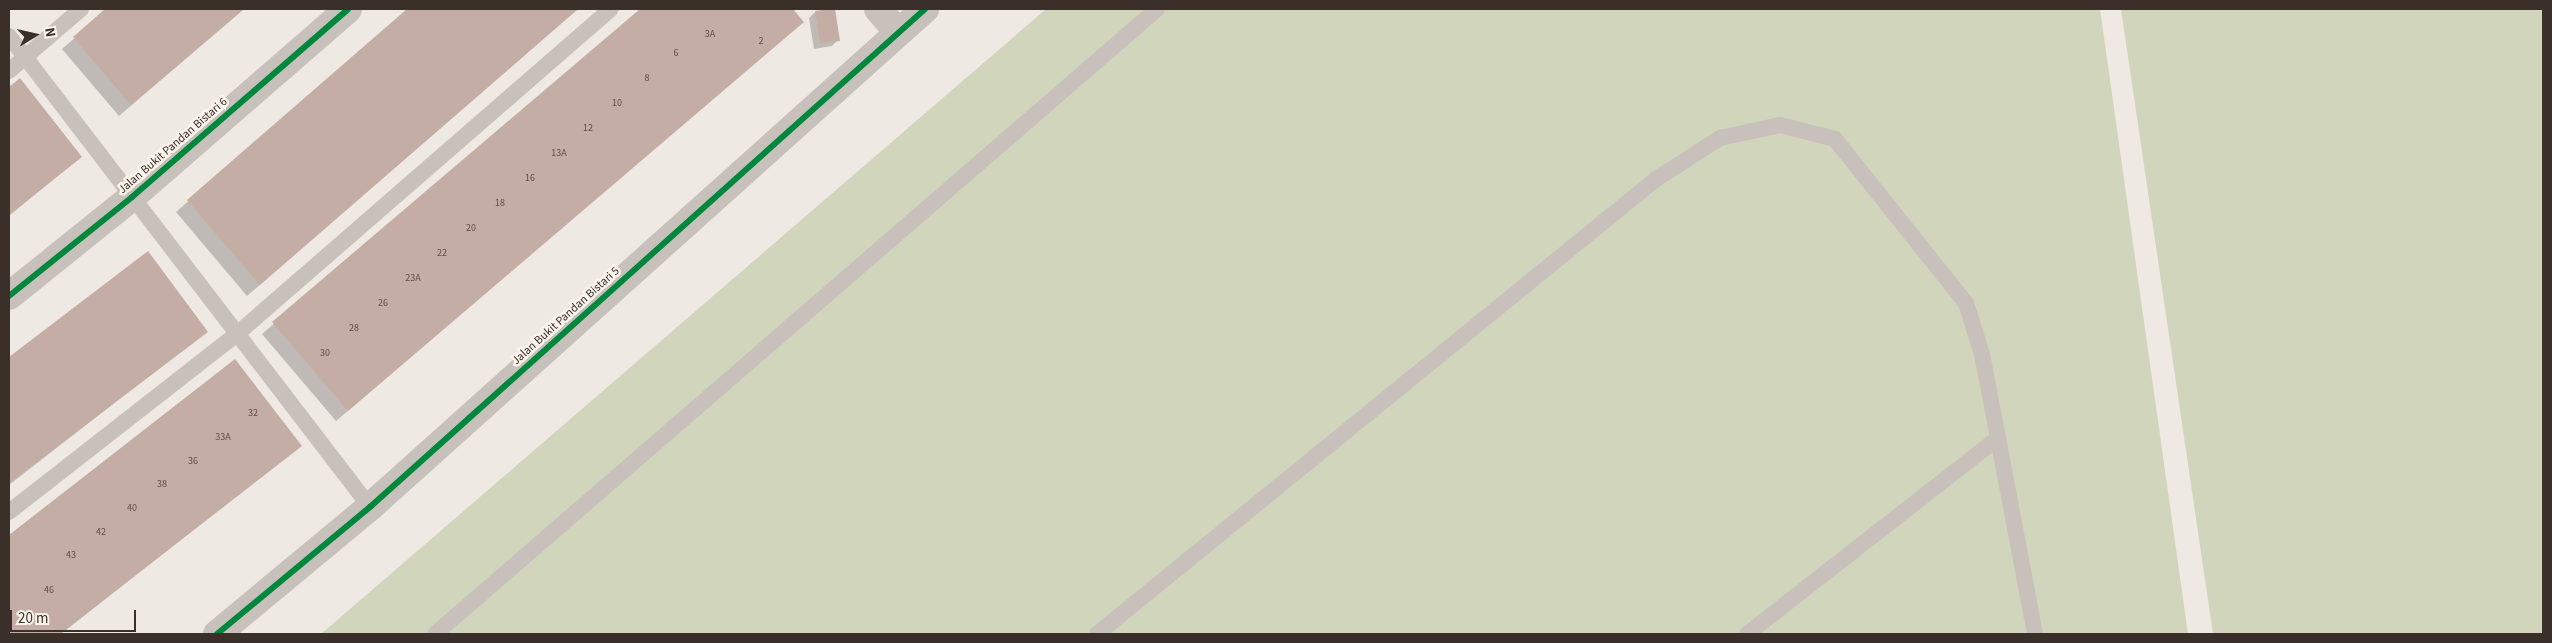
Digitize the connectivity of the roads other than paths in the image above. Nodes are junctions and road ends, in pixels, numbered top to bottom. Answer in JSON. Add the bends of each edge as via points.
{"nodes":[{"id":1,"x":81,"y":9,"type":"edge"},
{"id":2,"x":348,"y":9,"type":"edge"},
{"id":3,"x":611,"y":9,"type":"edge"},
{"id":4,"x":878,"y":9,"type":"edge"},
{"id":5,"x":925,"y":9,"type":"edge"},
{"id":6,"x":1157,"y":9,"type":"edge"},
{"id":7,"x":898,"y":32,"type":"junction"},
{"id":8,"x":9,"y":36,"type":"edge"},
{"id":9,"x":25,"y":58,"type":"junction"},
{"id":10,"x":9,"y":71,"type":"edge"},
{"id":11,"x":132,"y":197,"type":"junction"},
{"id":12,"x":9,"y":296,"type":"edge"},
{"id":13,"x":237,"y":334,"type":"junction"},
{"id":14,"x":1998,"y":438,"type":"junction"},
{"id":15,"x":370,"y":507,"type":"junction"},
{"id":16,"x":9,"y":512,"type":"edge"},
{"id":17,"x":217,"y":634,"type":"edge"},
{"id":18,"x":435,"y":634,"type":"edge"},
{"id":19,"x":1097,"y":634,"type":"edge"},
{"id":20,"x":1747,"y":634,"type":"edge"},
{"id":21,"x":2035,"y":634,"type":"edge"}],
"edges":[{"from":1,"to":9,"type":"lane"},
{"from":2,"to":11,"type":"street","name":"Jalan Bukit Pandan Bistari 6"},
{"from":3,"to":13,"type":"lane"},
{"from":4,"to":7,"type":"street"},
{"from":5,"to":7,"type":"street","name":"Jalan Bukit Pandan Bistari 5"},
{"from":6,"to":18,"type":"lane"},
{"from":7,"to":15,"type":"street","name":"Jalan Bukit Pandan Bistari 5"},
{"from":8,"to":9,"type":"lane"},
{"from":9,"to":10,"type":"lane"},
{"from":9,"to":11,"type":"lane"},
{"from":11,"to":12,"type":"street","name":"Jalan Bukit Pandan Bistari 6"},
{"from":11,"to":13,"type":"lane"},
{"from":13,"to":15,"type":"lane"},
{"from":13,"to":16,"type":"lane"},
{"from":14,"to":19,"type":"lane","via":[[1982,354],[1966,303],[1835,139],[1780,125],[1720,138],[1656,179]]},
{"from":14,"to":20,"type":"lane"},
{"from":14,"to":21,"type":"lane"},
{"from":15,"to":17,"type":"street","name":"Jalan Bukit Pandan Bistari 5"}]}
